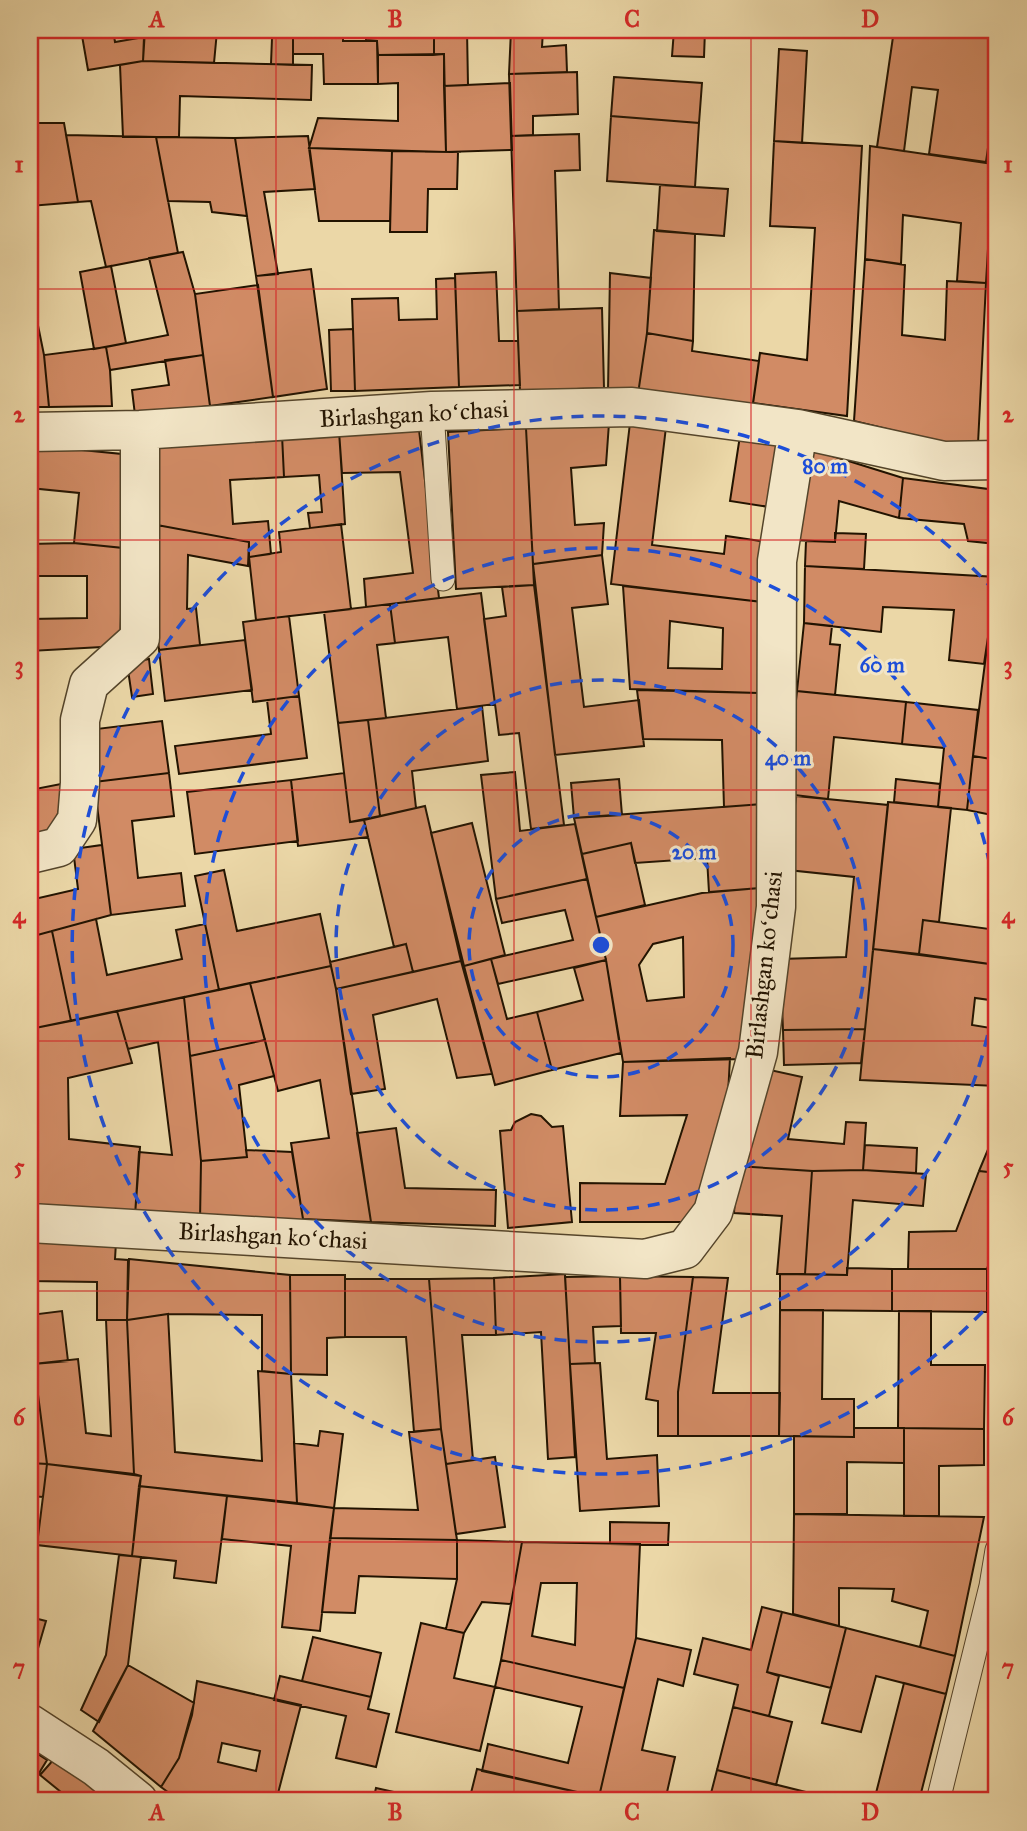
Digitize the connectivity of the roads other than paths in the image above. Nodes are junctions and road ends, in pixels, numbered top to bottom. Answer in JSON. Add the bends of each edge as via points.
{"nodes":[{"id":1,"x":432,"y":411,"type":"junction"},
{"id":2,"x":797,"y":429,"type":"junction"},
{"id":3,"x":140,"y":430,"type":"junction"},
{"id":4,"x":30,"y":432,"type":"edge"},
{"id":5,"x":997,"y":460,"type":"edge"},
{"id":6,"x":443,"y":579,"type":"dead end"},
{"id":7,"x":30,"y":854,"type":"edge"},
{"id":8,"x":30,"y":1223,"type":"edge"},
{"id":9,"x":997,"y":1550,"type":"edge"},
{"id":10,"x":30,"y":1724,"type":"edge"},
{"id":11,"x":138,"y":1801,"type":"edge"},
{"id":12,"x":937,"y":1801,"type":"edge"}],
"edges":[{"from":1,"to":2,"type":"street","name":"Birlashgan koʻchasi","via":[[632,407]]},
{"from":1,"to":3,"type":"street","name":"Birlashgan koʻchasi"},
{"from":1,"to":6,"type":"lane"},
{"from":2,"to":5,"type":"street","name":"Birlashgan koʻchasi","via":[[944,461]]},
{"from":2,"to":8,"type":"street","name":"Birlashgan koʻchasi","via":[[777,561],[776,907],[758,1052],[713,1212],[685,1249],[645,1258]]},
{"from":3,"to":4,"type":"street","name":"Birlashgan koʻchasi"},
{"from":3,"to":7,"type":"street","via":[[140,638],[89,684],[80,720],[77,820],[58,847]]},
{"from":9,"to":12,"type":"lane"},
{"from":10,"to":11,"type":"street"}]}
